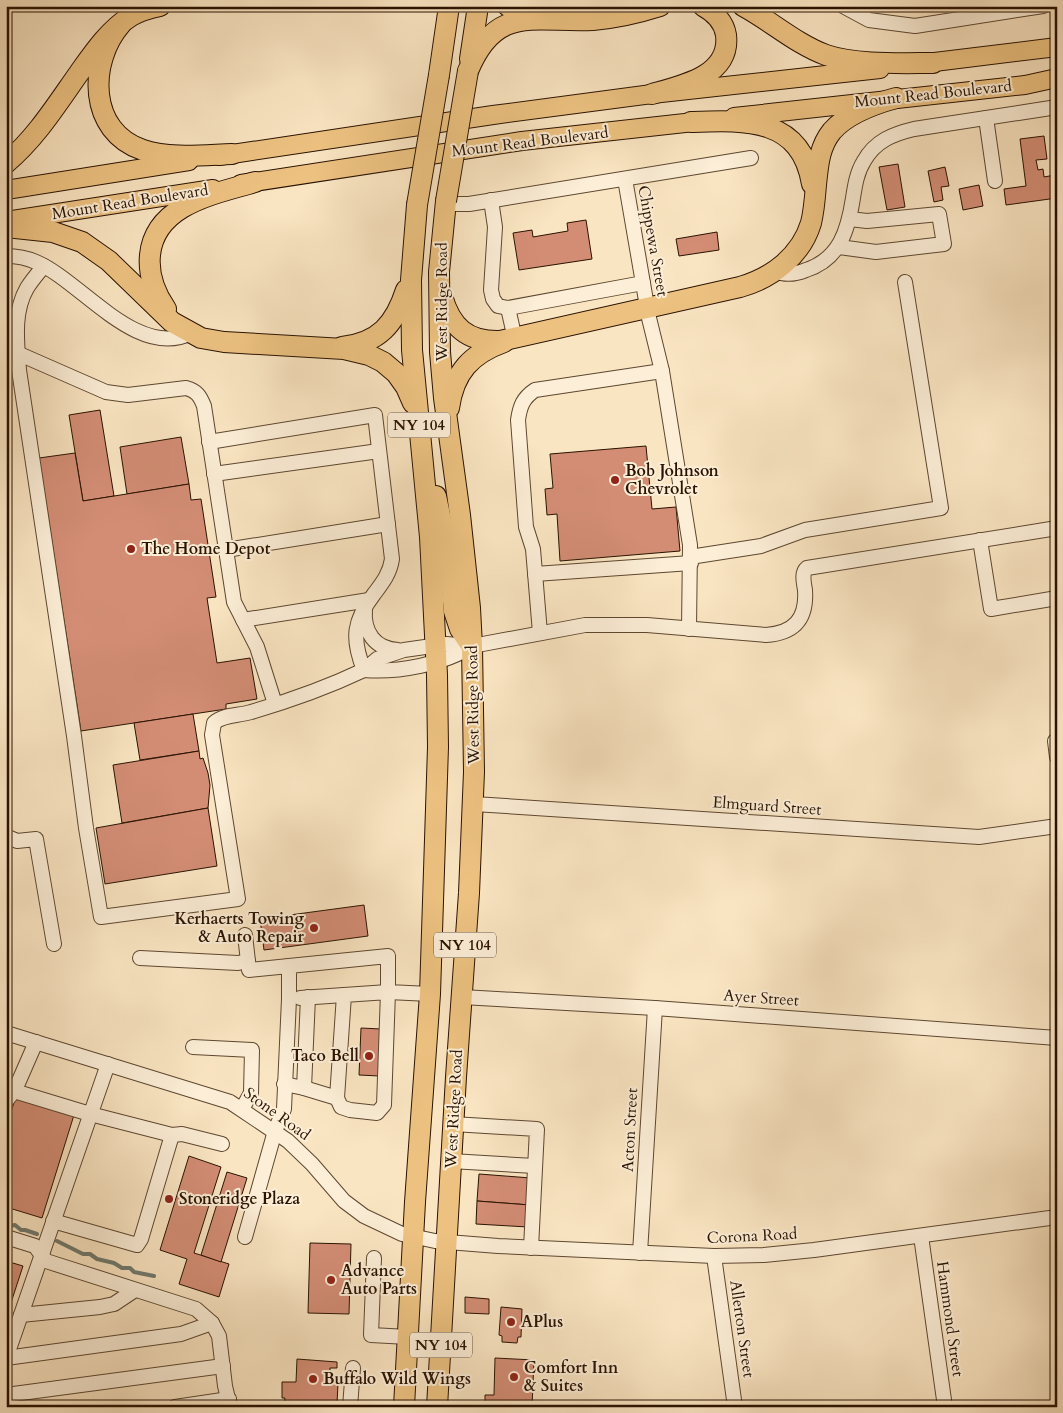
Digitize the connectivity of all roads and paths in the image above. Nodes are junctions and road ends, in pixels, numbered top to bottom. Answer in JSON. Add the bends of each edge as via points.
{"nodes":[{"id":1,"x":160,"y":6,"type":"edge"},
{"id":2,"x":441,"y":6,"type":"edge"},
{"id":3,"x":449,"y":6,"type":"edge"},
{"id":4,"x":478,"y":6,"type":"edge"},
{"id":5,"x":508,"y":6,"type":"edge"},
{"id":6,"x":660,"y":6,"type":"edge"},
{"id":7,"x":703,"y":6,"type":"edge"},
{"id":8,"x":743,"y":6,"type":"edge"},
{"id":9,"x":843,"y":6,"type":"edge"},
{"id":10,"x":1043,"y":6,"type":"edge"},
{"id":11,"x":536,"y":18,"type":"junction"},
{"id":12,"x":121,"y":24,"type":"junction"},
{"id":13,"x":446,"y":28,"type":"junction"},
{"id":14,"x":1057,"y":47,"type":"edge"},
{"id":15,"x":933,"y":63,"type":"junction"},
{"id":16,"x":468,"y":71,"type":"junction"},
{"id":17,"x":1057,"y":78,"type":"edge"},
{"id":18,"x":1057,"y":84,"type":"edge"},
{"id":19,"x":1025,"y":85,"type":"junction"},
{"id":20,"x":652,"y":94,"type":"junction"},
{"id":21,"x":896,"y":98,"type":"junction"},
{"id":22,"x":1057,"y":107,"type":"edge"},
{"id":23,"x":986,"y":118,"type":"junction"},
{"id":24,"x":691,"y":122,"type":"junction"},
{"id":25,"x":232,"y":154,"type":"junction"},
{"id":26,"x":751,"y":158,"type":"dead end"},
{"id":27,"x":6,"y":163,"type":"edge"},
{"id":28,"x":625,"y":179,"type":"junction"},
{"id":29,"x":995,"y":181,"type":"dead end"},
{"id":30,"x":256,"y":182,"type":"junction"},
{"id":31,"x":6,"y":190,"type":"edge"},
{"id":32,"x":491,"y":200,"type":"junction"},
{"id":33,"x":446,"y":202,"type":"junction"},
{"id":34,"x":814,"y":206,"type":"junction"},
{"id":35,"x":850,"y":219,"type":"junction"},
{"id":36,"x":6,"y":221,"type":"edge"},
{"id":37,"x":6,"y":227,"type":"edge"},
{"id":38,"x":838,"y":246,"type":"junction"},
{"id":39,"x":6,"y":256,"type":"edge"},
{"id":40,"x":412,"y":256,"type":"junction"},
{"id":41,"x":44,"y":266,"type":"junction"},
{"id":42,"x":776,"y":271,"type":"junction"},
{"id":43,"x":439,"y":272,"type":"junction"},
{"id":44,"x":905,"y":282,"type":"dead end"},
{"id":45,"x":643,"y":283,"type":"junction"},
{"id":46,"x":508,"y":308,"type":"junction"},
{"id":47,"x":647,"y":308,"type":"junction"},
{"id":48,"x":191,"y":333,"type":"junction"},
{"id":49,"x":515,"y":339,"type":"junction"},
{"id":50,"x":328,"y":348,"type":"junction"},
{"id":51,"x":17,"y":352,"type":"junction"},
{"id":52,"x":662,"y":371,"type":"junction"},
{"id":53,"x":418,"y":419,"type":"junction"},
{"id":54,"x":448,"y":427,"type":"junction"},
{"id":55,"x":209,"y":442,"type":"junction"},
{"id":56,"x":380,"y":451,"type":"junction"},
{"id":57,"x":421,"y":452,"type":"junction"},
{"id":58,"x":214,"y":474,"type":"junction"},
{"id":59,"x":388,"y":524,"type":"junction"},
{"id":60,"x":1057,"y":528,"type":"edge"},
{"id":61,"x":980,"y":540,"type":"junction"},
{"id":62,"x":226,"y":550,"type":"junction"},
{"id":63,"x":690,"y":560,"type":"junction"},
{"id":64,"x":535,"y":574,"type":"junction"},
{"id":65,"x":1057,"y":598,"type":"edge"},
{"id":66,"x":368,"y":602,"type":"junction"},
{"id":67,"x":243,"y":620,"type":"junction"},
{"id":68,"x":689,"y":629,"type":"junction"},
{"id":69,"x":540,"y":633,"type":"junction"},
{"id":70,"x":472,"y":646,"type":"junction"},
{"id":71,"x":404,"y":650,"type":"junction"},
{"id":72,"x":436,"y":654,"type":"junction"},
{"id":73,"x":364,"y":670,"type":"junction"},
{"id":74,"x":275,"y":704,"type":"junction"},
{"id":75,"x":1055,"y":741,"type":"dead end"},
{"id":76,"x":1057,"y":757,"type":"edge"},
{"id":77,"x":474,"y":804,"type":"junction"},
{"id":78,"x":1057,"y":826,"type":"edge"},
{"id":79,"x":6,"y":836,"type":"edge"},
{"id":80,"x":245,"y":936,"type":"dead end"},
{"id":81,"x":54,"y":944,"type":"dead end"},
{"id":82,"x":140,"y":958,"type":"dead end"},
{"id":83,"x":248,"y":961,"type":"junction"},
{"id":84,"x":289,"y":966,"type":"junction"},
{"id":85,"x":388,"y":992,"type":"junction"},
{"id":86,"x":430,"y":994,"type":"junction"},
{"id":87,"x":344,"y":995,"type":"junction"},
{"id":88,"x":462,"y":997,"type":"junction"},
{"id":89,"x":308,"y":998,"type":"junction"},
{"id":90,"x":289,"y":999,"type":"junction"},
{"id":91,"x":655,"y":1008,"type":"junction"},
{"id":92,"x":6,"y":1033,"type":"edge"},
{"id":93,"x":1057,"y":1038,"type":"edge"},
{"id":94,"x":36,"y":1042,"type":"junction"},
{"id":95,"x":193,"y":1047,"type":"dead end"},
{"id":96,"x":108,"y":1064,"type":"junction"},
{"id":97,"x":284,"y":1084,"type":"junction"},
{"id":98,"x":304,"y":1088,"type":"junction"},
{"id":99,"x":10,"y":1096,"type":"edge"},
{"id":100,"x":337,"y":1098,"type":"junction"},
{"id":101,"x":242,"y":1109,"type":"junction"},
{"id":102,"x":90,"y":1114,"type":"junction"},
{"id":103,"x":453,"y":1124,"type":"junction"},
{"id":104,"x":275,"y":1131,"type":"junction"},
{"id":105,"x":172,"y":1134,"type":"junction"},
{"id":106,"x":222,"y":1144,"type":"dead end"},
{"id":107,"x":451,"y":1162,"type":"junction"},
{"id":108,"x":535,"y":1166,"type":"junction"},
{"id":109,"x":1057,"y":1217,"type":"edge"},
{"id":110,"x":53,"y":1221,"type":"junction"},
{"id":111,"x":921,"y":1236,"type":"junction"},
{"id":112,"x":6,"y":1237,"type":"edge"},
{"id":113,"x":245,"y":1237,"type":"dead end"},
{"id":114,"x":413,"y":1237,"type":"junction"},
{"id":115,"x":447,"y":1243,"type":"junction"},
{"id":116,"x":530,"y":1248,"type":"junction"},
{"id":117,"x":640,"y":1253,"type":"junction"},
{"id":118,"x":41,"y":1255,"type":"junction"},
{"id":119,"x":714,"y":1256,"type":"junction"},
{"id":120,"x":374,"y":1258,"type":"dead end"},
{"id":121,"x":136,"y":1290,"type":"junction"},
{"id":122,"x":21,"y":1315,"type":"junction"},
{"id":123,"x":212,"y":1323,"type":"junction"},
{"id":124,"x":408,"y":1337,"type":"junction"},
{"id":125,"x":6,"y":1358,"type":"edge"},
{"id":126,"x":223,"y":1366,"type":"junction"},
{"id":127,"x":353,"y":1368,"type":"dead end"},
{"id":128,"x":6,"y":1395,"type":"edge"},
{"id":129,"x":229,"y":1403,"type":"edge"},
{"id":130,"x":175,"y":1407,"type":"edge"},
{"id":131,"x":350,"y":1407,"type":"edge"},
{"id":132,"x":404,"y":1407,"type":"edge"},
{"id":133,"x":438,"y":1407,"type":"edge"},
{"id":134,"x":736,"y":1407,"type":"edge"},
{"id":135,"x":945,"y":1407,"type":"edge"}],
"edges":[{"from":1,"to":12,"type":"highway","via":[[141,11]]},
{"from":2,"to":13,"type":"highway"},
{"from":3,"to":13,"type":"highway","name":"West Ridge Road","number":"NY 104"},
{"from":4,"to":16,"type":"highway","name":"West Ridge Road","number":"NY 104"},
{"from":5,"to":11,"type":"highway","via":[[520,14]]},
{"from":6,"to":11,"type":"highway","via":[[604,19]]},
{"from":7,"to":20,"type":"highway","via":[[713,12],[725,32],[722,60],[702,76]]},
{"from":8,"to":15,"type":"highway","via":[[803,44],[833,57]]},
{"from":9,"to":10,"type":"street","via":[[869,20],[915,26]]},
{"from":11,"to":16,"type":"highway","via":[[515,22],[492,34],[477,52]]},
{"from":12,"to":25,"type":"highway","via":[[106,48],[98,84],[101,105],[114,130],[130,144],[148,151],[186,155]]},
{"from":12,"to":27,"type":"highway","via":[[100,44],[43,124]]},
{"from":13,"to":40,"type":"highway","name":"West Ridge Road","number":"NY 104","bridge":true,"via":[[417,205]]},
{"from":14,"to":15,"type":"main road","name":"Mount Read Boulevard"},
{"from":15,"to":20,"type":"main road","name":"Mount Read Boulevard"},
{"from":16,"to":33,"type":"highway","name":"West Ridge Road","number":"NY 104","bridge":true},
{"from":17,"to":19,"type":"main road","name":"Mount Read Boulevard"},
{"from":18,"to":19,"type":"main road"},
{"from":19,"to":21,"type":"main road","name":"Mount Read Boulevard"},
{"from":20,"to":25,"type":"main road","name":"Mount Read Boulevard","via":[[444,121]]},
{"from":21,"to":24,"type":"main road","name":"Mount Read Boulevard"},
{"from":21,"to":34,"type":"highway","via":[[854,114],[832,132],[820,154]]},
{"from":22,"to":23,"type":"street","name":"Mount Read Boulevard"},
{"from":23,"to":29,"type":"street"},
{"from":23,"to":35,"type":"street","name":"Mount Read Boulevard","via":[[914,129],[886,138],[860,166]]},
{"from":24,"to":30,"type":"main road","name":"Mount Read Boulevard","via":[[522,141]]},
{"from":24,"to":34,"type":"highway","via":[[746,123],[770,127],[782,133],[798,146],[804,158],[812,180]]},
{"from":25,"to":31,"type":"main road","name":"Mount Read Boulevard"},
{"from":26,"to":28,"type":"street"},
{"from":28,"to":32,"type":"street"},
{"from":28,"to":45,"type":"street","name":"Chippewa Street"},
{"from":30,"to":36,"type":"main road","name":"Mount Read Boulevard"},
{"from":30,"to":48,"type":"highway","via":[[182,208],[166,220],[154,238],[150,265],[154,286],[168,311]]},
{"from":32,"to":33,"type":"street","via":[[462,205]]},
{"from":32,"to":46,"type":"street","via":[[495,226],[492,295],[498,306]]},
{"from":33,"to":43,"type":"highway","name":"West Ridge Road","number":"NY 104"},
{"from":34,"to":42,"type":"highway","via":[[804,240]]},
{"from":35,"to":38,"type":"street"},
{"from":35,"to":38,"type":"street","via":[[867,221],[939,214],[944,244],[876,252]]},
{"from":37,"to":48,"type":"highway","via":[[53,232],[82,242],[109,261],[166,317]]},
{"from":38,"to":42,"type":"street","via":[[823,263],[811,269],[795,274]]},
{"from":39,"to":41,"type":"street","via":[[24,258]]},
{"from":40,"to":50,"type":"highway","via":[[403,300],[387,328],[363,343]]},
{"from":40,"to":53,"type":"highway","name":"West Ridge Road","number":"NY 104","via":[[411,326]]},
{"from":41,"to":48,"type":"street","via":[[70,282],[112,317],[137,330],[168,338]]},
{"from":41,"to":51,"type":"street","via":[[28,286],[20,304]]},
{"from":42,"to":47,"type":"highway","via":[[747,285]]},
{"from":43,"to":49,"type":"highway","via":[[445,305],[458,328],[486,340]]},
{"from":43,"to":54,"type":"highway","name":"West Ridge Road","number":"NY 104","via":[[440,352]]},
{"from":44,"to":63,"type":"street","via":[[941,508],[806,530],[761,546]]},
{"from":45,"to":46,"type":"street"},
{"from":45,"to":47,"type":"street","name":"Chippewa Street"},
{"from":46,"to":49,"type":"street"},
{"from":47,"to":49,"type":"highway"},
{"from":47,"to":52,"type":"street","name":"Chippewa Street"},
{"from":48,"to":50,"type":"highway","via":[[224,342]]},
{"from":49,"to":54,"type":"highway","via":[[483,351],[464,368],[454,388]]},
{"from":50,"to":53,"type":"highway","via":[[361,353],[390,367],[406,387]]},
{"from":51,"to":55,"type":"street","via":[[106,392],[128,395],[178,388],[194,390],[202,400]]},
{"from":51,"to":74,"type":"street","via":[[101,917],[238,899],[212,728],[218,719]]},
{"from":52,"to":63,"type":"street","name":"Chippewa Street"},
{"from":52,"to":64,"type":"street","via":[[535,390],[526,396],[518,420],[526,527],[533,549]]},
{"from":53,"to":57,"type":"highway","name":"West Ridge Road","number":"NY 104"},
{"from":54,"to":70,"type":"highway","name":"West Ridge Road","number":"NY 104","via":[[463,538]]},
{"from":55,"to":56,"type":"street","via":[[375,415]]},
{"from":55,"to":58,"type":"street"},
{"from":56,"to":58,"type":"street"},
{"from":56,"to":59,"type":"street"},
{"from":57,"to":70,"type":"highway","via":[[439,504],[454,611],[460,629]]},
{"from":57,"to":72,"type":"highway","name":"West Ridge Road","number":"NY 104","via":[[430,537]]},
{"from":58,"to":62,"type":"street"},
{"from":59,"to":62,"type":"street"},
{"from":59,"to":66,"type":"street","via":[[391,567]]},
{"from":60,"to":61,"type":"street"},
{"from":61,"to":65,"type":"street","via":[[991,608]]},
{"from":61,"to":68,"type":"street","via":[[807,568],[803,573],[805,606],[792,629],[784,633],[766,635]]},
{"from":62,"to":67,"type":"street","via":[[234,602]]},
{"from":63,"to":64,"type":"street"},
{"from":63,"to":68,"type":"street","name":"Chippewa Street"},
{"from":64,"to":69,"type":"street"},
{"from":66,"to":67,"type":"street"},
{"from":66,"to":71,"type":"street","via":[[365,624],[369,636],[383,647]]},
{"from":66,"to":73,"type":"street","via":[[356,626]]},
{"from":67,"to":74,"type":"street","via":[[257,647]]},
{"from":68,"to":69,"type":"street","via":[[600,625]]},
{"from":69,"to":70,"type":"street"},
{"from":70,"to":72,"type":"street","via":[[457,644]]},
{"from":70,"to":77,"type":"highway","name":"West Ridge Road","number":"NY 104"},
{"from":71,"to":72,"type":"street"},
{"from":71,"to":73,"type":"street","via":[[376,659]]},
{"from":72,"to":73,"type":"street","via":[[389,670]]},
{"from":72,"to":86,"type":"highway","name":"West Ridge Road","number":"NY 104","via":[[438,795]]},
{"from":73,"to":74,"type":"street"},
{"from":75,"to":76,"type":"street"},
{"from":77,"to":78,"type":"street","name":"Elmguard Street","via":[[979,837]]},
{"from":77,"to":88,"type":"highway","name":"West Ridge Road","number":"NY 104"},
{"from":79,"to":81,"type":"street","via":[[17,841],[36,839]]},
{"from":80,"to":83,"type":"street"},
{"from":82,"to":83,"type":"street"},
{"from":83,"to":84,"type":"street","via":[[249,970]]},
{"from":84,"to":85,"type":"street","via":[[388,956]]},
{"from":84,"to":90,"type":"street"},
{"from":85,"to":86,"type":"street"},
{"from":85,"to":87,"type":"street"},
{"from":85,"to":100,"type":"street","via":[[384,1105],[377,1113],[350,1110],[341,1107]]},
{"from":86,"to":114,"type":"highway","name":"West Ridge Road","number":"NY 104"},
{"from":87,"to":89,"type":"street"},
{"from":87,"to":100,"type":"street"},
{"from":88,"to":91,"type":"street","name":"Ayer Street"},
{"from":88,"to":103,"type":"highway","name":"West Ridge Road","number":"NY 104"},
{"from":89,"to":90,"type":"street"},
{"from":89,"to":98,"type":"street"},
{"from":90,"to":97,"type":"street"},
{"from":91,"to":93,"type":"street","name":"Ayer Street"},
{"from":91,"to":117,"type":"street","name":"Acton Street"},
{"from":92,"to":94,"type":"street","name":"Stone Road"},
{"from":94,"to":96,"type":"street","name":"Stone Road"},
{"from":94,"to":99,"type":"street"},
{"from":95,"to":101,"type":"street","via":[[252,1050],[251,1093]]},
{"from":96,"to":101,"type":"street","name":"Stone Road","via":[[230,1102]]},
{"from":96,"to":102,"type":"street"},
{"from":97,"to":98,"type":"street"},
{"from":97,"to":104,"type":"street","via":[[284,1109]]},
{"from":98,"to":100,"type":"street"},
{"from":99,"to":102,"type":"street"},
{"from":101,"to":104,"type":"street","name":"Stone Road"},
{"from":102,"to":105,"type":"street"},
{"from":102,"to":110,"type":"street"},
{"from":103,"to":107,"type":"highway","name":"West Ridge Road","number":"NY 104"},
{"from":103,"to":108,"type":"street","via":[[537,1129]]},
{"from":104,"to":113,"type":"street"},
{"from":104,"to":114,"type":"street","name":"Stone Road","via":[[300,1152],[355,1210],[376,1223]]},
{"from":105,"to":106,"type":"street"},
{"from":105,"to":110,"type":"street","via":[[137,1245]]},
{"from":107,"to":108,"type":"street"},
{"from":107,"to":115,"type":"highway","name":"West Ridge Road","number":"NY 104"},
{"from":108,"to":116,"type":"street"},
{"from":109,"to":111,"type":"street","name":"Corona Road"},
{"from":110,"to":118,"type":"street"},
{"from":111,"to":119,"type":"street","name":"Corona Road","via":[[814,1250]]},
{"from":111,"to":135,"type":"street","name":"Hammond Street"},
{"from":112,"to":118,"type":"street","via":[[35,1246]]},
{"from":114,"to":115,"type":"street","name":"Stone Road"},
{"from":114,"to":124,"type":"highway","name":"West Ridge Road","number":"NY 104"},
{"from":115,"to":116,"type":"street","name":"Corona Road"},
{"from":115,"to":133,"type":"highway","name":"West Ridge Road","number":"NY 104"},
{"from":116,"to":117,"type":"street","name":"Corona Road"},
{"from":117,"to":119,"type":"street","name":"Corona Road"},
{"from":118,"to":121,"type":"street","via":[[46,1261]]},
{"from":118,"to":122,"type":"street"},
{"from":119,"to":134,"type":"street","name":"Allerton Street"},
{"from":120,"to":124,"type":"street","via":[[371,1335]]},
{"from":121,"to":122,"type":"street","via":[[114,1304]]},
{"from":121,"to":123,"type":"street","via":[[196,1309]]},
{"from":122,"to":125,"type":"street"},
{"from":123,"to":125,"type":"street","via":[[181,1334]]},
{"from":123,"to":126,"type":"street","via":[[219,1336]]},
{"from":124,"to":132,"type":"highway","name":"West Ridge Road","number":"NY 104"},
{"from":126,"to":128,"type":"street"},
{"from":126,"to":129,"type":"street"},
{"from":127,"to":131,"type":"street"},
{"from":129,"to":130,"type":"street"}]}
